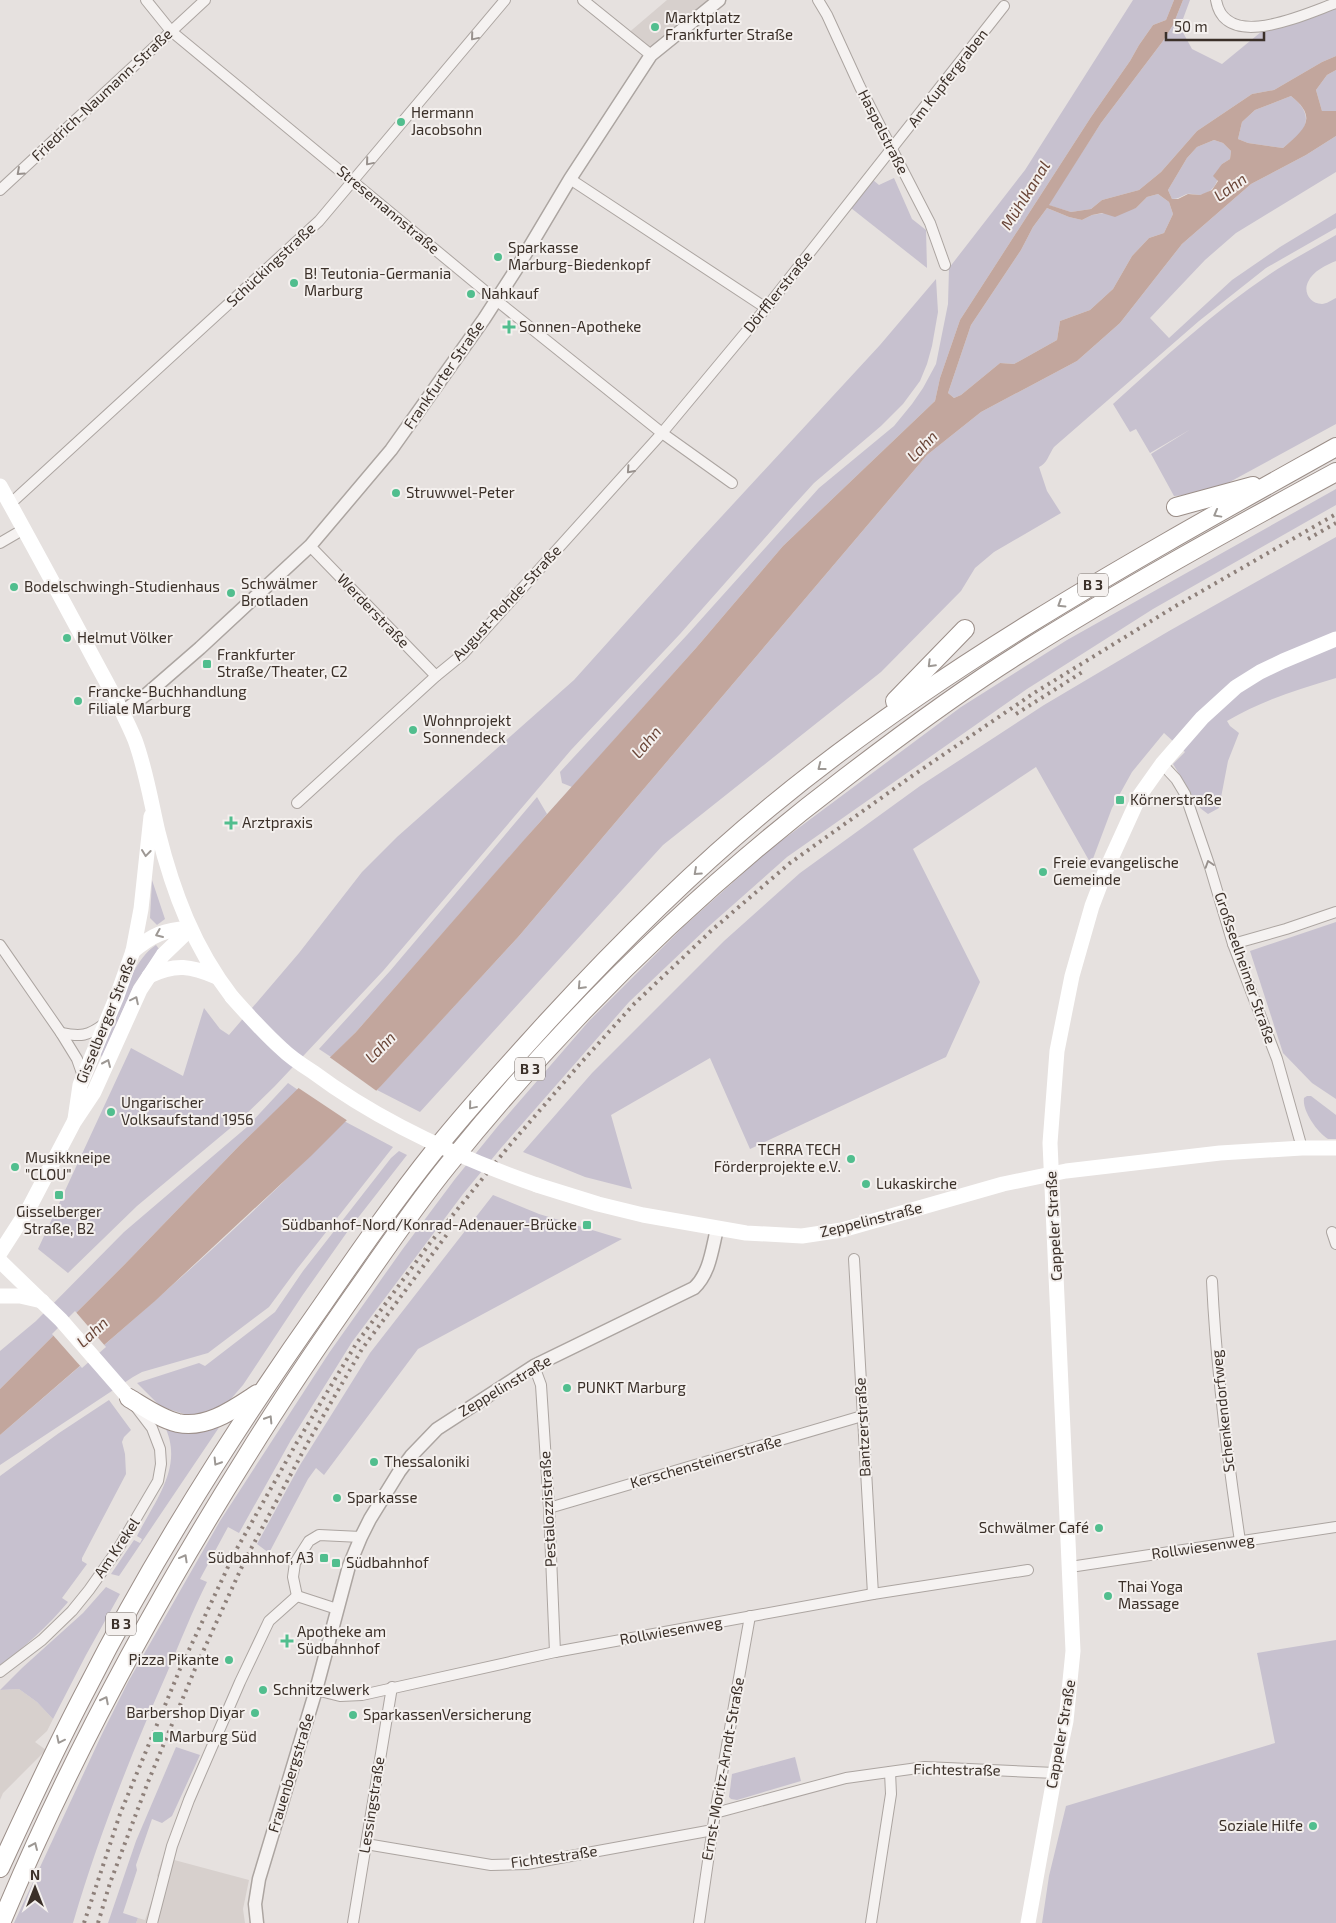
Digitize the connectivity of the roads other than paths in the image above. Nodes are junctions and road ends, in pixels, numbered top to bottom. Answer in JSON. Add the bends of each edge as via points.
{"nodes":[{"id":1,"x":146,"y":0,"type":"edge"},
{"id":2,"x":205,"y":0,"type":"edge"},
{"id":3,"x":505,"y":0,"type":"edge"},
{"id":4,"x":583,"y":0,"type":"edge"},
{"id":5,"x":718,"y":0,"type":"edge"},
{"id":6,"x":818,"y":0,"type":"edge"},
{"id":7,"x":1216,"y":0,"type":"edge"},
{"id":8,"x":1336,"y":3,"type":"edge"},
{"id":9,"x":1004,"y":6,"type":"dead end"},
{"id":10,"x":171,"y":31,"type":"junction"},
{"id":11,"x":651,"y":56,"type":"junction"},
{"id":12,"x":892,"y":150,"type":"junction"},
{"id":13,"x":570,"y":179,"type":"junction"},
{"id":14,"x":354,"y":181,"type":"junction"},
{"id":15,"x":0,"y":190,"type":"edge"},
{"id":16,"x":945,"y":265,"type":"dead end"},
{"id":17,"x":496,"y":300,"type":"junction"},
{"id":18,"x":766,"y":308,"type":"junction"},
{"id":19,"x":662,"y":433,"type":"junction"},
{"id":20,"x":1336,"y":447,"type":"edge"},
{"id":21,"x":1336,"y":472,"type":"edge"},
{"id":22,"x":1278,"y":480,"type":"junction"},
{"id":23,"x":732,"y":484,"type":"dead end"},
{"id":24,"x":0,"y":486,"type":"edge"},
{"id":25,"x":10,"y":504,"type":"junction"},
{"id":26,"x":1176,"y":506,"type":"dead end"},
{"id":27,"x":24,"y":529,"type":"junction"},
{"id":28,"x":0,"y":543,"type":"edge"},
{"id":29,"x":310,"y":546,"type":"junction"},
{"id":30,"x":966,"y":629,"type":"dead end"},
{"id":31,"x":1336,"y":639,"type":"edge"},
{"id":32,"x":436,"y":676,"type":"junction"},
{"id":33,"x":122,"y":712,"type":"junction"},
{"id":34,"x":859,"y":737,"type":"junction"},
{"id":35,"x":1162,"y":764,"type":"junction"},
{"id":36,"x":297,"y":802,"type":"dead end"},
{"id":37,"x":152,"y":805,"type":"junction"},
{"id":38,"x":1336,"y":912,"type":"edge"},
{"id":39,"x":190,"y":929,"type":"junction"},
{"id":40,"x":1233,"y":944,"type":"junction"},
{"id":41,"x":0,"y":945,"type":"edge"},
{"id":42,"x":133,"y":952,"type":"junction"},
{"id":43,"x":148,"y":976,"type":"junction"},
{"id":44,"x":217,"y":977,"type":"junction"},
{"id":45,"x":106,"y":1023,"type":"junction"},
{"id":46,"x":62,"y":1033,"type":"junction"},
{"id":47,"x":83,"y":1076,"type":"junction"},
{"id":48,"x":74,"y":1122,"type":"junction"},
{"id":49,"x":1302,"y":1148,"type":"junction"},
{"id":50,"x":1336,"y":1148,"type":"edge"},
{"id":51,"x":1051,"y":1174,"type":"junction"},
{"id":52,"x":717,"y":1228,"type":"junction"},
{"id":53,"x":1332,"y":1232,"type":"dead end"},
{"id":54,"x":1336,"y":1244,"type":"edge"},
{"id":55,"x":0,"y":1253,"type":"edge"},
{"id":56,"x":854,"y":1259,"type":"dead end"},
{"id":57,"x":0,"y":1261,"type":"edge"},
{"id":58,"x":1212,"y":1281,"type":"dead end"},
{"id":59,"x":0,"y":1296,"type":"edge"},
{"id":60,"x":43,"y":1302,"type":"junction"},
{"id":61,"x":534,"y":1366,"type":"junction"},
{"id":62,"x":262,"y":1391,"type":"junction"},
{"id":63,"x":129,"y":1398,"type":"joint"},
{"id":64,"x":862,"y":1416,"type":"junction"},
{"id":65,"x":152,"y":1418,"type":"junction"},
{"id":66,"x":549,"y":1508,"type":"junction"},
{"id":67,"x":1336,"y":1527,"type":"edge"},
{"id":68,"x":361,"y":1537,"type":"junction"},
{"id":69,"x":1240,"y":1541,"type":"junction"},
{"id":70,"x":1070,"y":1566,"type":"junction"},
{"id":71,"x":1028,"y":1570,"type":"dead end"},
{"id":72,"x":296,"y":1591,"type":"junction"},
{"id":73,"x":873,"y":1594,"type":"junction"},
{"id":74,"x":337,"y":1609,"type":"junction"},
{"id":75,"x":750,"y":1616,"type":"junction"},
{"id":76,"x":555,"y":1652,"type":"junction"},
{"id":77,"x":0,"y":1672,"type":"edge"},
{"id":78,"x":392,"y":1687,"type":"junction"},
{"id":79,"x":316,"y":1690,"type":"junction"},
{"id":80,"x":890,"y":1772,"type":"junction"},
{"id":81,"x":1055,"y":1774,"type":"junction"},
{"id":82,"x":714,"y":1813,"type":"junction"},
{"id":83,"x":713,"y":1830,"type":"junction"},
{"id":84,"x":366,"y":1844,"type":"junction"},
{"id":85,"x":0,"y":1868,"type":"edge"},
{"id":86,"x":1,"y":1923,"type":"edge"},
{"id":87,"x":152,"y":1923,"type":"edge"},
{"id":88,"x":257,"y":1923,"type":"edge"},
{"id":89,"x":353,"y":1923,"type":"edge"},
{"id":90,"x":699,"y":1923,"type":"edge"},
{"id":91,"x":870,"y":1923,"type":"edge"},
{"id":92,"x":1028,"y":1923,"type":"edge"}],
"edges":[{"from":1,"to":10,"type":"street","name":"Stresemannstraße"},
{"from":2,"to":10,"type":"street","name":"Friedrich-Naumann-Straße"},
{"from":3,"to":14,"type":"street","name":"Schückingstraße","one_way":true},
{"from":4,"to":11,"type":"street"},
{"from":5,"to":11,"type":"street","name":"Frankfurter Straße"},
{"from":6,"to":12,"type":"street","name":"Haspelstraße"},
{"from":7,"to":8,"type":"street","via":[[1224,17],[1246,28],[1262,27]]},
{"from":9,"to":12,"type":"street","name":"Am Kupfergraben"},
{"from":10,"to":14,"type":"street","name":"Stresemannstraße"},
{"from":10,"to":15,"type":"street","name":"Friedrich-Naumann-Straße","one_way":true},
{"from":11,"to":13,"type":"street","name":"Frankfurter Straße"},
{"from":12,"to":16,"type":"street","name":"Haspelstraße","via":[[930,223]]},
{"from":12,"to":18,"type":"street","name":"Dörfflerstraße"},
{"from":13,"to":17,"type":"street","name":"Frankfurter Straße"},
{"from":13,"to":18,"type":"street"},
{"from":14,"to":17,"type":"street","name":"Stresemannstraße"},
{"from":14,"to":25,"type":"street","name":"Schückingstraße","via":[[319,221]]},
{"from":17,"to":19,"type":"street","name":"Stresemannstraße"},
{"from":17,"to":29,"type":"street","name":"Frankfurter Straße","via":[[391,450]]},
{"from":18,"to":19,"type":"street","name":"Dörfflerstraße"},
{"from":19,"to":23,"type":"street","name":"Stresemannstraße"},
{"from":19,"to":32,"type":"street","name":"August-Rohde-Straße","one_way":true,"via":[[463,654]]},
{"from":20,"to":22,"type":"highway","number":"B 3"},
{"from":86,"to":21,"type":"highway","number":"B 3","one_way":true,"via":[[54,1802],[118,1676],[200,1530],[293,1381],[446,1167],[567,1028],[726,874],[843,778],[1016,656]]},
{"from":22,"to":26,"type":"highway"},
{"from":22,"to":34,"type":"highway","number":"B 3","one_way":true,"via":[[1084,590],[924,691]]},
{"from":24,"to":25,"type":"main road"},
{"from":25,"to":27,"type":"main road"},
{"from":27,"to":28,"type":"street"},
{"from":27,"to":33,"type":"main road"},
{"from":29,"to":32,"type":"street","name":"Werderstraße"},
{"from":29,"to":33,"type":"street","name":"Frankfurter Straße","via":[[200,648]]},
{"from":30,"to":34,"type":"highway","one_way":true},
{"from":31,"to":35,"type":"main road","name":"Cappeler Straße","via":[[1282,660],[1236,687],[1216,704]]},
{"from":32,"to":36,"type":"street","name":"August-Rohde-Straße"},
{"from":33,"to":37,"type":"main road","via":[[136,743]]},
{"from":34,"to":62,"type":"highway","number":"B 3","one_way":true,"via":[[769,808],[659,907],[611,953],[499,1074],[435,1149],[384,1216]]},
{"from":40,"to":35,"type":"street","name":"Großseelheimer Straße","one_way":true,"via":[[1185,794]]},
{"from":35,"to":51,"type":"main road","name":"Cappeler Straße","via":[[1140,795],[1108,864],[1072,976],[1057,1052],[1050,1143]]},
{"from":37,"to":39,"type":"main road","via":[[171,880]]},
{"from":37,"to":42,"type":"main road","one_way":true},
{"from":38,"to":40,"type":"street"},
{"from":39,"to":42,"type":"main road","name":"Gisselberger Straße","one_way":true,"via":[[157,934]]},
{"from":39,"to":43,"type":"main road","name":"Gisselberger Straße","via":[[163,955]]},
{"from":39,"to":44,"type":"main road"},
{"from":40,"to":49,"type":"street","name":"Großseelheimer Straße","via":[[1277,1059]]},
{"from":41,"to":46,"type":"street"},
{"from":42,"to":45,"type":"main road","name":"Gisselberger Straße"},
{"from":43,"to":44,"type":"main road","via":[[178,966],[202,970]]},
{"from":48,"to":43,"type":"main road","name":"Gisselberger Straße","one_way":true,"via":[[94,1092]]},
{"from":44,"to":52,"type":"main road","bridge":true,"via":[[283,1050],[342,1094],[441,1148],[537,1185],[598,1204]]},
{"from":45,"to":46,"type":"street","via":[[82,1036]]},
{"from":45,"to":47,"type":"main road","name":"Gisselberger Straße"},
{"from":46,"to":47,"type":"street"},
{"from":47,"to":48,"type":"main road","name":"Gisselberger Straße"},
{"from":48,"to":55,"type":"main road","name":"Gisselberger Straße","via":[[36,1197]]},
{"from":49,"to":50,"type":"main road"},
{"from":49,"to":51,"type":"main road","name":"Zeppelinstraße","via":[[1220,1153]]},
{"from":51,"to":52,"type":"main road","name":"Zeppelinstraße","via":[[817,1235],[768,1235]]},
{"from":51,"to":70,"type":"main road","name":"Cappeler Straße"},
{"from":52,"to":61,"type":"street","name":"Zeppelinstraße","via":[[706,1272],[694,1288]]},
{"from":53,"to":54,"type":"street"},
{"from":56,"to":64,"type":"street","name":"Bantzerstraße"},
{"from":57,"to":60,"type":"main road"},
{"from":58,"to":69,"type":"street","name":"Schenkendorfweg","via":[[1224,1430]]},
{"from":59,"to":60,"type":"main road","via":[[20,1296]]},
{"from":60,"to":63,"type":"main road"},
{"from":61,"to":66,"type":"street","name":"Pestalozzistraße","via":[[541,1385]]},
{"from":61,"to":68,"type":"street","name":"Zeppelinstraße","via":[[451,1419],[427,1439],[399,1472]]},
{"from":62,"to":65,"type":"highway","via":[[213,1420],[178,1423]]},
{"from":62,"to":85,"type":"highway","number":"B 3","one_way":true,"via":[[142,1587],[88,1686]]},
{"from":63,"to":65,"type":"highway"},
{"from":64,"to":66,"type":"street","name":"Kerschensteinerstraße"},
{"from":64,"to":73,"type":"street","name":"Bantzerstraße"},
{"from":65,"to":77,"type":"street","name":"Am Krekel","via":[[160,1449],[160,1471],[158,1481],[132,1528],[89,1590],[58,1627]]},
{"from":66,"to":76,"type":"street","name":"Pestalozzistraße"},
{"from":67,"to":69,"type":"street","name":"Rollwiesenweg"},
{"from":68,"to":72,"type":"street","via":[[319,1535],[312,1538],[304,1545],[295,1563]]},
{"from":68,"to":74,"type":"street","name":"Frauenbergstraße"},
{"from":69,"to":70,"type":"street","name":"Rollwiesenweg"},
{"from":70,"to":81,"type":"main road","name":"Cappeler Straße","via":[[1073,1651],[1066,1721]]},
{"from":71,"to":73,"type":"street","name":"Rollwiesenweg"},
{"from":72,"to":74,"type":"street"},
{"from":72,"to":87,"type":"street","via":[[269,1621],[207,1756],[172,1846]]},
{"from":73,"to":75,"type":"street","name":"Rollwiesenweg"},
{"from":74,"to":79,"type":"street","name":"Frauenbergstraße"},
{"from":75,"to":76,"type":"street","name":"Rollwiesenweg"},
{"from":75,"to":82,"type":"street","name":"Ernst-Moritz-Arndt-Straße"},
{"from":76,"to":78,"type":"street","name":"Rollwiesenweg"},
{"from":78,"to":79,"type":"street","name":"Rollwiesenweg","via":[[362,1695],[340,1696]]},
{"from":78,"to":84,"type":"street","name":"Lessingstraße"},
{"from":79,"to":88,"type":"street","name":"Frauenbergstraße","via":[[259,1879],[255,1904]]},
{"from":80,"to":81,"type":"street","name":"Fichtestraße","via":[[925,1767]]},
{"from":80,"to":82,"type":"street","name":"Fichtestraße","via":[[846,1778]]},
{"from":80,"to":91,"type":"street","via":[[891,1794]]},
{"from":81,"to":92,"type":"main road","name":"Cappeler Straße"},
{"from":82,"to":83,"type":"street","name":"Ernst-Moritz-Arndt-Straße"},
{"from":83,"to":84,"type":"street","name":"Fichtestraße","via":[[527,1864],[492,1865]]},
{"from":83,"to":90,"type":"street","name":"Ernst-Moritz-Arndt-Straße"},
{"from":84,"to":89,"type":"street","name":"Lessingstraße"}]}
